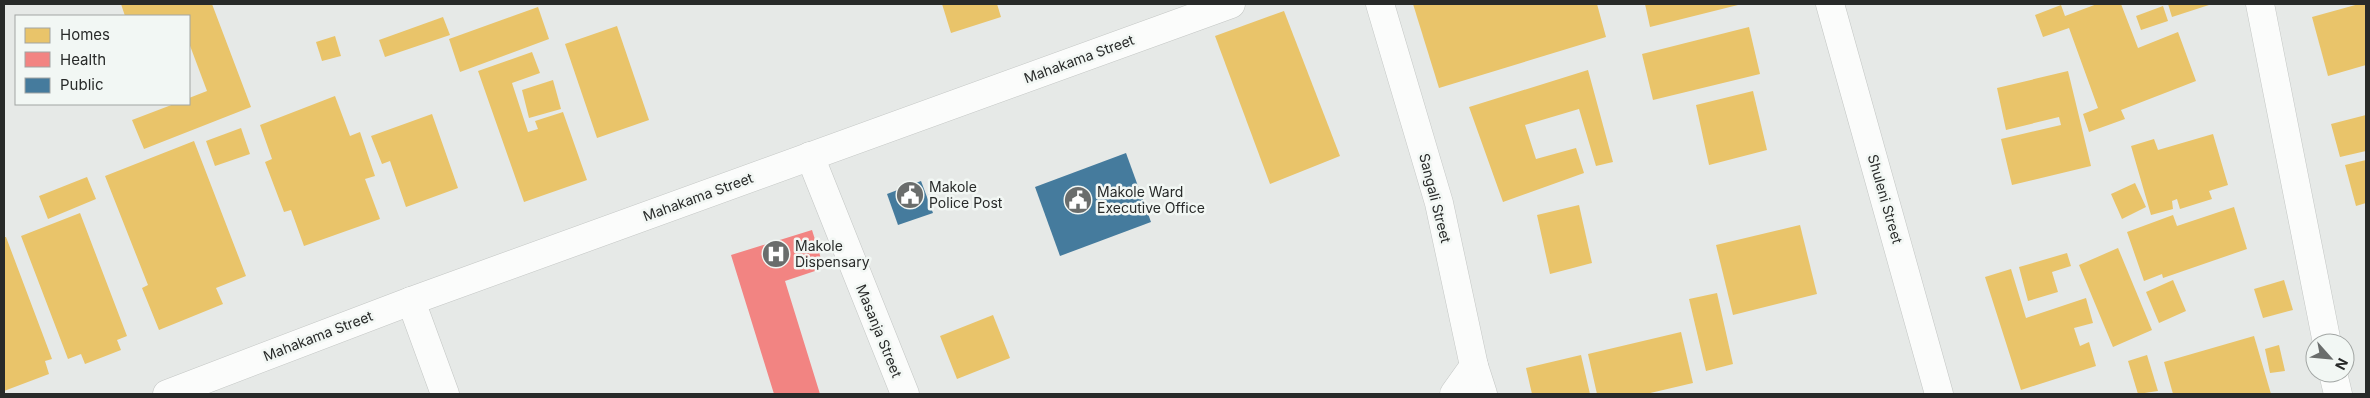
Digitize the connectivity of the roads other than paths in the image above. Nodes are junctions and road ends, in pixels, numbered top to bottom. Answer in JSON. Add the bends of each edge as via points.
{"nodes":[{"id":1,"x":1231,"y":4,"type":"edge"},
{"id":2,"x":1380,"y":4,"type":"edge"},
{"id":3,"x":1830,"y":4,"type":"edge"},
{"id":4,"x":2260,"y":4,"type":"edge"},
{"id":5,"x":810,"y":156,"type":"junction"},
{"id":6,"x":410,"y":301,"type":"junction"},
{"id":7,"x":2326,"y":333,"type":"edge"},
{"id":8,"x":1474,"y":366,"type":"junction"},
{"id":9,"x":167,"y":394,"type":"edge"},
{"id":10,"x":445,"y":394,"type":"edge"},
{"id":11,"x":905,"y":394,"type":"edge"},
{"id":12,"x":1454,"y":394,"type":"edge"},
{"id":13,"x":1484,"y":394,"type":"edge"},
{"id":14,"x":1939,"y":394,"type":"edge"}],
"edges":[{"from":1,"to":5,"type":"street","name":"Mahakama Street"},
{"from":2,"to":8,"type":"street","name":"Sangali Street","via":[[1438,203]]},
{"from":3,"to":14,"type":"street","name":"Shuleni Street"},
{"from":4,"to":7,"type":"street"},
{"from":5,"to":6,"type":"street","name":"Mahakama Street"},
{"from":5,"to":11,"type":"street","name":"Masanja Street"},
{"from":6,"to":9,"type":"street","name":"Mahakama Street"},
{"from":6,"to":10,"type":"street"},
{"from":8,"to":12,"type":"street"},
{"from":8,"to":13,"type":"street","name":"Sangali Street"}]}
